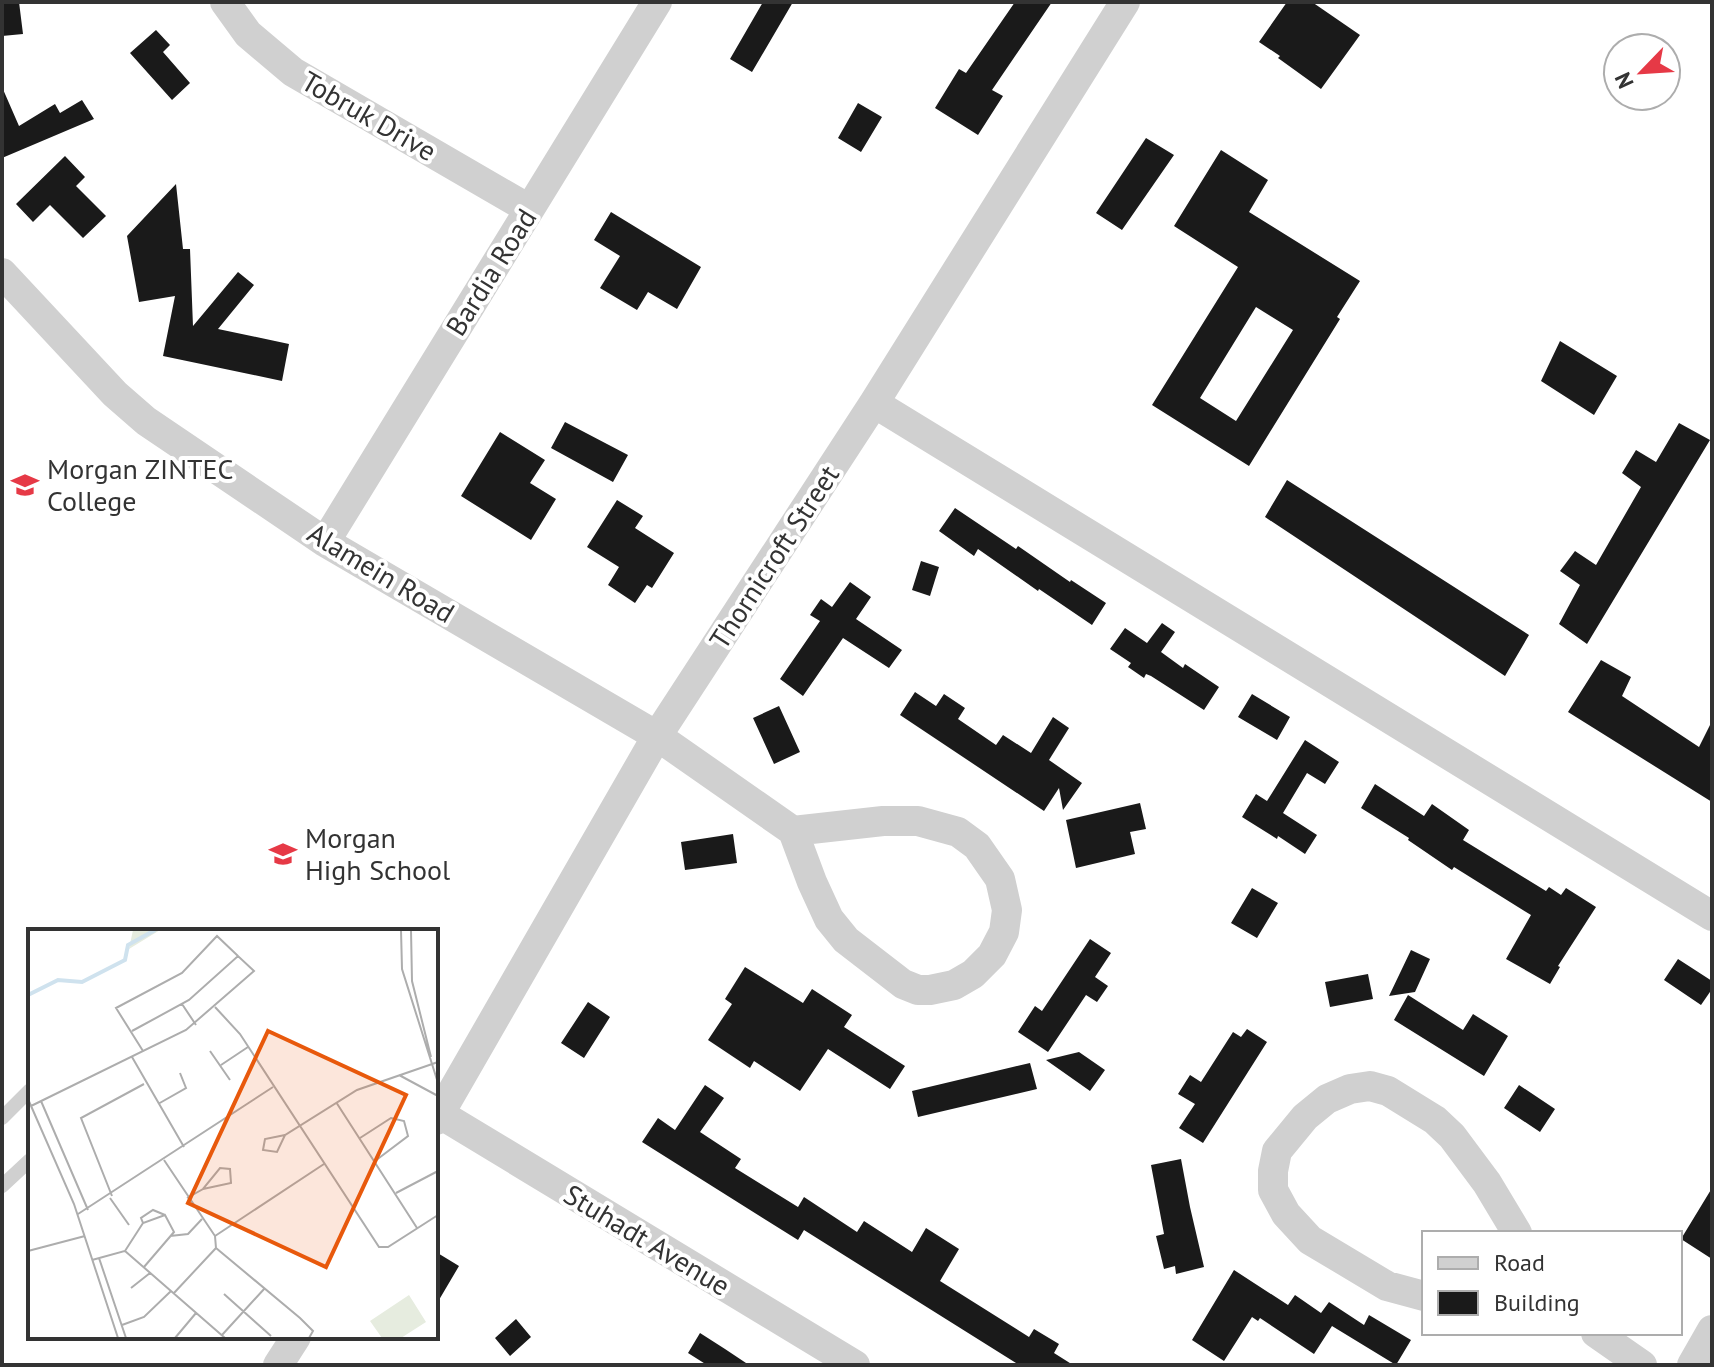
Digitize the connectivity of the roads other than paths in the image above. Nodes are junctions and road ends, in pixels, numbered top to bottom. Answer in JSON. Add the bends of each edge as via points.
{"nodes":[{"id":1,"x":225,"y":2,"type":"edge"},
{"id":2,"x":657,"y":2,"type":"edge"},
{"id":3,"x":1125,"y":2,"type":"edge"},
{"id":4,"x":529,"y":209,"type":"junction"},
{"id":5,"x":2,"y":273,"type":"edge"},
{"id":6,"x":874,"y":403,"type":"junction"},
{"id":7,"x":325,"y":542,"type":"junction"},
{"id":8,"x":657,"y":736,"type":"junction"},
{"id":9,"x":793,"y":831,"type":"junction"},
{"id":10,"x":1712,"y":916,"type":"edge"},
{"id":11,"x":28,"y":1092,"type":"edge"},
{"id":12,"x":438,"y":1117,"type":"edge"},
{"id":13,"x":2,"y":1118,"type":"edge"},
{"id":14,"x":28,"y":1162,"type":"edge"},
{"id":15,"x":2,"y":1186,"type":"edge"},
{"id":16,"x":1516,"y":1231,"type":"edge"},
{"id":17,"x":1422,"y":1295,"type":"edge"},
{"id":18,"x":1712,"y":1330,"type":"edge"},
{"id":19,"x":1599,"y":1335,"type":"edge"},
{"id":20,"x":295,"y":1339,"type":"edge"},
{"id":21,"x":278,"y":1365,"type":"edge"},
{"id":22,"x":855,"y":1365,"type":"edge"},
{"id":23,"x":1642,"y":1365,"type":"edge"},
{"id":24,"x":1692,"y":1365,"type":"edge"}],
"edges":[{"from":1,"to":4,"type":"street","name":"Tobruk Drive","via":[[248,34],[293,72]]},
{"from":2,"to":4,"type":"street","name":"Bardia Road"},
{"from":3,"to":6,"type":"street","name":"Thornicroft Street"},
{"from":4,"to":7,"type":"street","name":"Bardia Road"},
{"from":5,"to":7,"type":"street","name":"Alamein Road","via":[[146,421]]},
{"from":6,"to":8,"type":"street","name":"Thornicroft Street"},
{"from":6,"to":10,"type":"street"},
{"from":7,"to":8,"type":"street","name":"Alamein Road"},
{"from":8,"to":9,"type":"street","name":"Alamein Road"},
{"from":8,"to":12,"type":"street","name":"Thornicroft Street"},
{"from":9,"to":9,"type":"street","via":[[918,821],[958,832],[977,846],[1000,879],[1007,910],[1004,932],[992,955],[954,985],[918,990],[903,984],[846,940],[829,919]]},
{"from":11,"to":13,"type":"lane"},
{"from":12,"to":22,"type":"street","name":"Stuhadt Avenue"},
{"from":14,"to":15,"type":"lane"},
{"from":16,"to":17,"type":"street","via":[[1487,1183],[1435,1120],[1370,1086],[1327,1099],[1277,1151],[1273,1190],[1310,1240],[1387,1286]]},
{"from":18,"to":24,"type":"street"},
{"from":19,"to":23,"type":"street"},
{"from":20,"to":21,"type":"street"}]}
